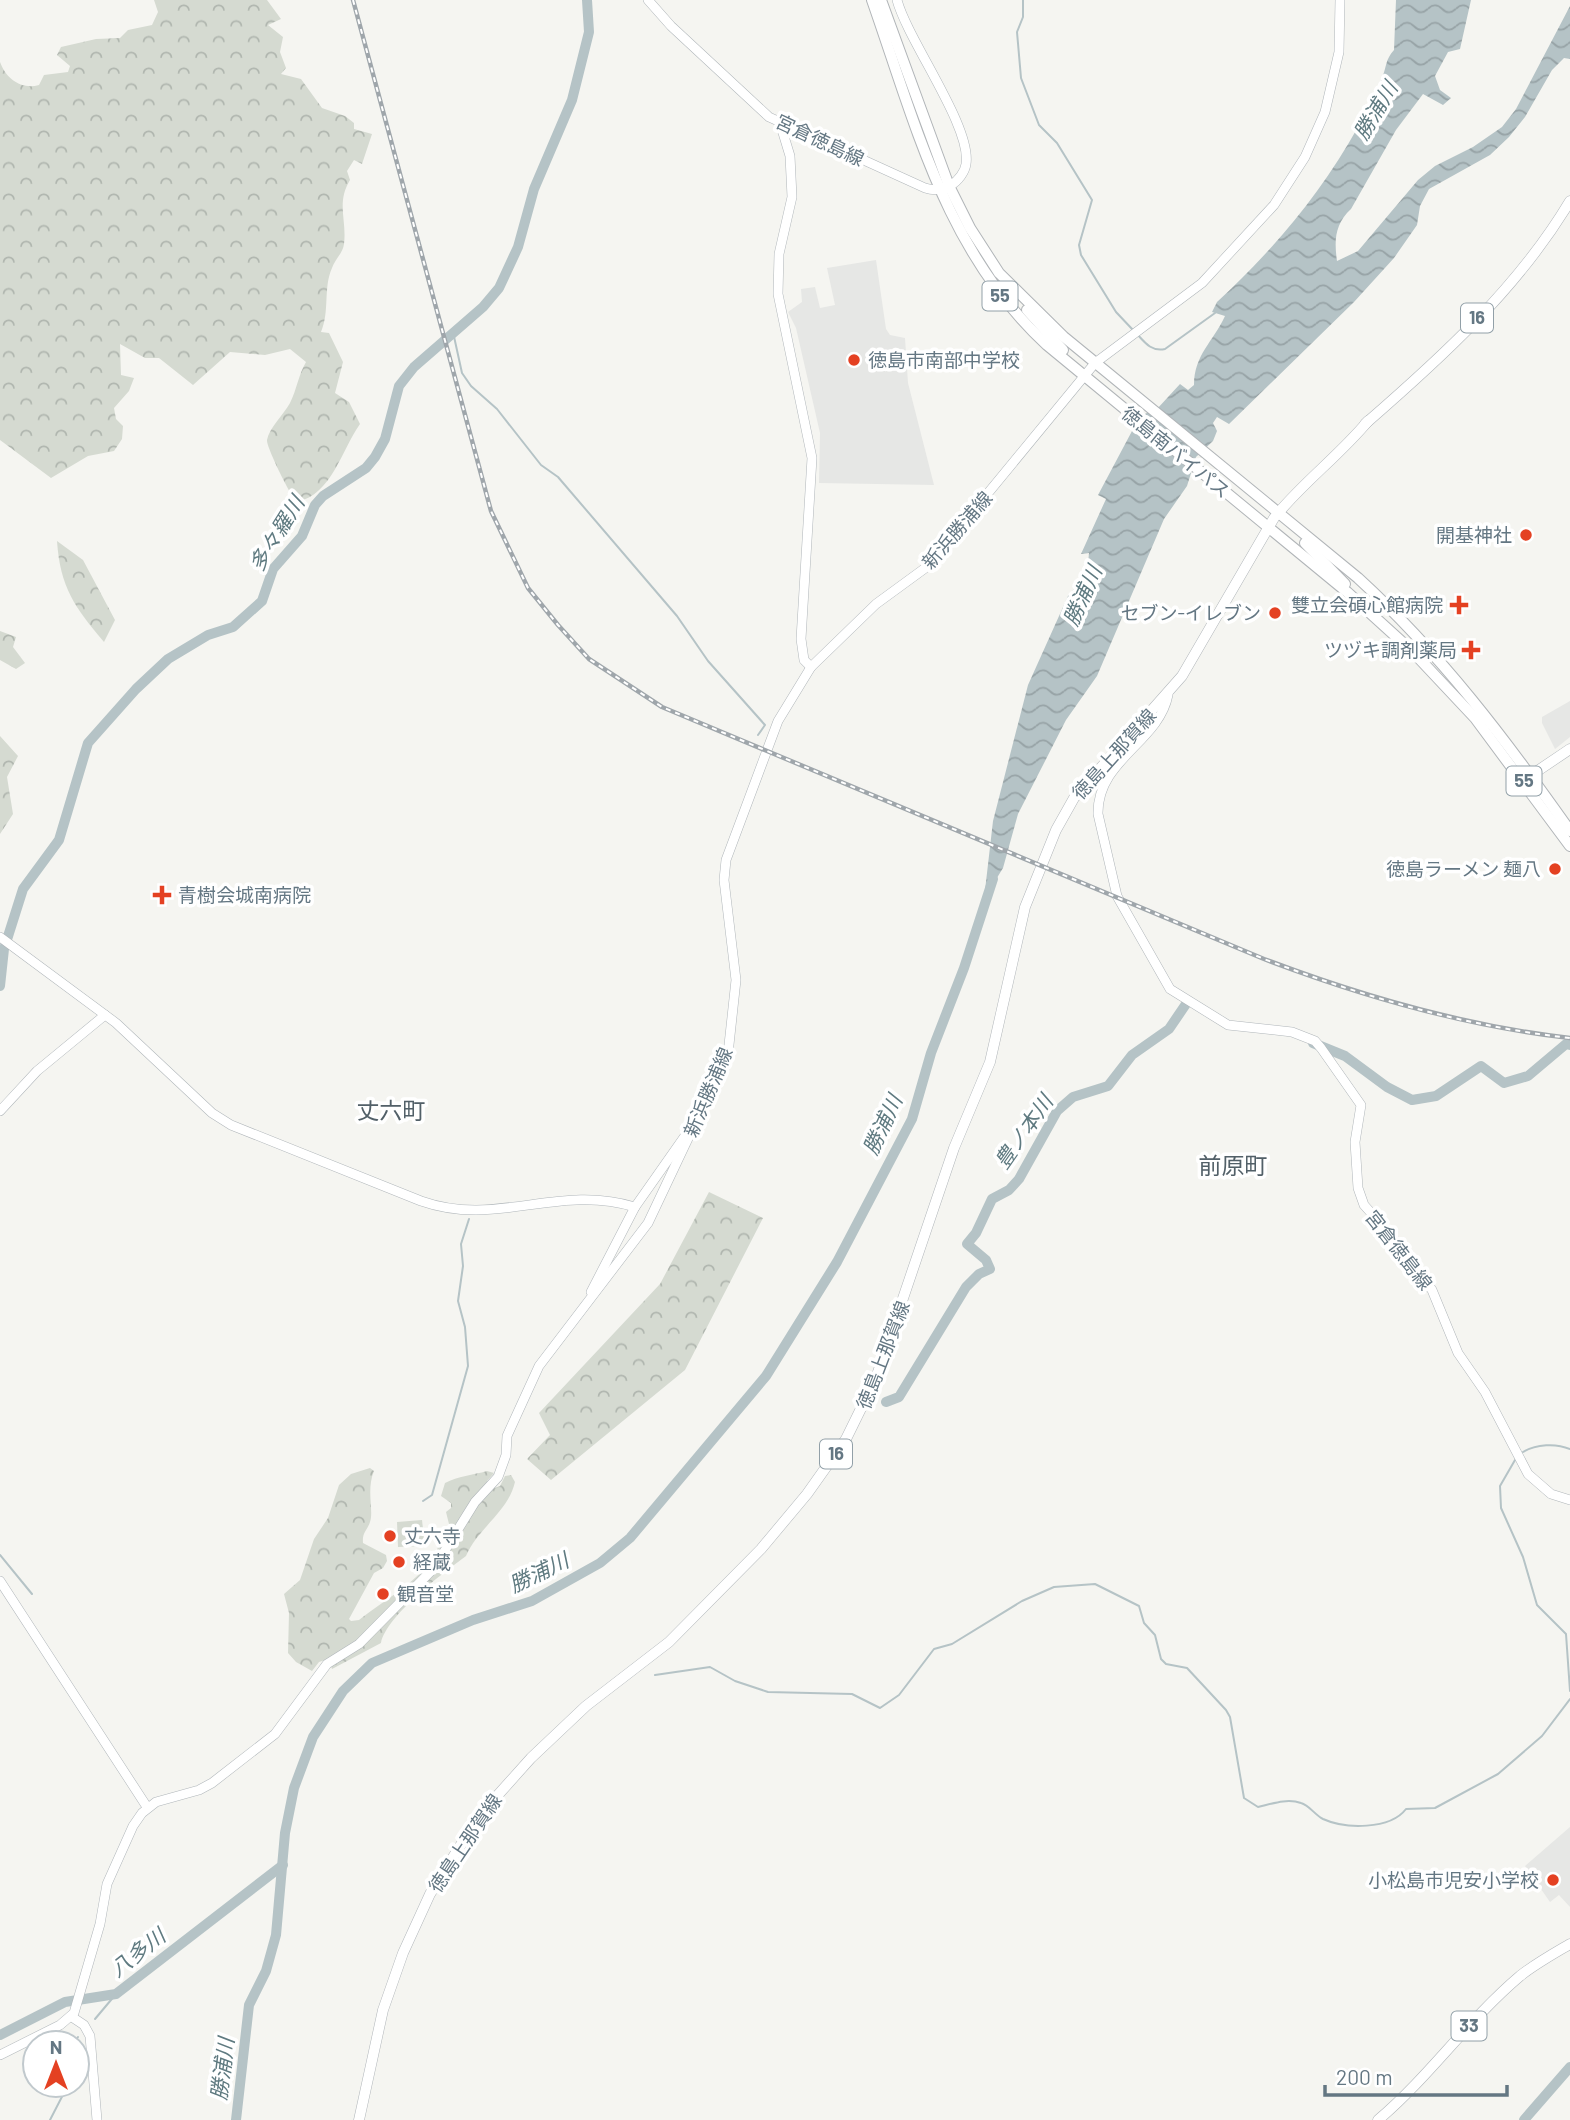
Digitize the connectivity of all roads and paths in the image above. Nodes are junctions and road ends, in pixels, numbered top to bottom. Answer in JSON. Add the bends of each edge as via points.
{"nodes":[{"id":1,"x":648,"y":0,"type":"edge"},
{"id":2,"x":872,"y":0,"type":"edge"},
{"id":3,"x":881,"y":0,"type":"edge"},
{"id":4,"x":897,"y":0,"type":"edge"},
{"id":5,"x":1340,"y":0,"type":"edge"},
{"id":6,"x":780,"y":123,"type":"junction"},
{"id":7,"x":944,"y":188,"type":"junction"},
{"id":8,"x":1570,"y":201,"type":"edge"},
{"id":9,"x":1019,"y":295,"type":"junction"},
{"id":10,"x":1098,"y":365,"type":"junction"},
{"id":11,"x":1087,"y":379,"type":"junction"},
{"id":12,"x":1270,"y":517,"type":"junction"},
{"id":13,"x":811,"y":667,"type":"junction"},
{"id":14,"x":1168,"y":695,"type":"junction"},
{"id":15,"x":1469,"y":703,"type":"junction"},
{"id":16,"x":1570,"y":749,"type":"edge"},
{"id":17,"x":1527,"y":777,"type":"junction"},
{"id":18,"x":1570,"y":831,"type":"edge"},
{"id":19,"x":1570,"y":846,"type":"edge"},
{"id":20,"x":0,"y":937,"type":"edge"},
{"id":21,"x":105,"y":1015,"type":"junction"},
{"id":22,"x":0,"y":1111,"type":"edge"},
{"id":23,"x":701,"y":1117,"type":"junction"},
{"id":24,"x":635,"y":1207,"type":"junction"},
{"id":25,"x":588,"y":1300,"type":"junction"},
{"id":26,"x":1570,"y":1500,"type":"edge"},
{"id":27,"x":0,"y":1581,"type":"edge"},
{"id":28,"x":147,"y":1807,"type":"junction"},
{"id":29,"x":1570,"y":1944,"type":"edge"},
{"id":30,"x":73,"y":2015,"type":"junction"},
{"id":31,"x":0,"y":2054,"type":"edge"},
{"id":32,"x":97,"y":2120,"type":"edge"},
{"id":33,"x":359,"y":2120,"type":"edge"},
{"id":34,"x":1378,"y":2120,"type":"edge"}],
"edges":[{"from":1,"to":6,"type":"main road","name":"宮倉徳島線","via":[[755,105]]},
{"from":2,"to":7,"type":"highway","name":"徳島南バイパス","number":"55"},
{"from":3,"to":7,"type":"highway","name":"徳島南バイパス","number":"55"},
{"from":4,"to":7,"type":"main road","via":[[952,113],[965,152],[966,166],[958,179]]},
{"from":5,"to":10,"type":"main road","name":"新浜勝浦線","via":[[1339,52],[1325,112],[1305,157],[1274,205],[1202,282]]},
{"from":6,"to":7,"type":"main road","name":"宮倉徳島線","via":[[925,188]]},
{"from":6,"to":13,"type":"main road","via":[[790,156],[792,197],[779,254],[778,294],[812,458],[801,639],[804,660]]},
{"from":7,"to":9,"type":"highway","name":"徳島南バイパス","number":"55"},
{"from":7,"to":11,"type":"highway","name":"徳島南バイパス","number":"55","via":[[988,281],[1026,326]]},
{"from":8,"to":12,"type":"main road","name":"徳島上那賀線","number":"16","via":[[1504,291],[1300,481]]},
{"from":9,"to":10,"type":"highway","name":"徳島南バイパス","number":"55"},
{"from":9,"to":11,"type":"highway","via":[[1033,319],[1081,365]]},
{"from":10,"to":11,"type":"main road","name":"新浜勝浦線"},
{"from":10,"to":12,"type":"highway","name":"徳島南バイパス","number":"55"},
{"from":11,"to":12,"type":"highway","name":"徳島南バイパス","number":"55"},
{"from":11,"to":13,"type":"main road","name":"新浜勝浦線","via":[[928,566],[877,604]]},
{"from":12,"to":14,"type":"main road","name":"徳島上那賀線","number":"16","via":[[1195,657]]},
{"from":12,"to":15,"type":"highway","name":"徳島南バイパス","number":"55"},
{"from":12,"to":15,"type":"highway","name":"徳島南バイパス","number":"55","via":[[1375,593],[1424,643]]},
{"from":13,"to":23,"type":"main road","name":"新浜勝浦線","via":[[778,721],[729,851],[724,880],[735,954],[734,1014],[728,1054]]},
{"from":14,"to":26,"type":"main road","name":"宮倉徳島線","via":[[1158,719],[1111,772],[1098,801],[1122,908],[1170,989],[1228,1025],[1292,1032],[1321,1048],[1361,1105],[1355,1142],[1358,1188],[1364,1205],[1432,1290],[1458,1353],[1485,1392],[1528,1474],[1551,1494]]},
{"from":14,"to":33,"type":"main road","name":"徳島上那賀線","number":"16","via":[[1074,798],[1051,842],[1025,907],[990,1062],[954,1149],[876,1378],[846,1439],[761,1549],[669,1642],[586,1706],[479,1815],[435,1885],[403,1953],[383,2010]]},
{"from":15,"to":17,"type":"highway","name":"徳島南バイパス","number":"55"},
{"from":16,"to":17,"type":"main road"},
{"from":17,"to":18,"type":"highway","name":"徳島南バイパス","number":"55"},
{"from":17,"to":19,"type":"highway","name":"徳島南バイパス","number":"55"},
{"from":20,"to":21,"type":"main road"},
{"from":21,"to":22,"type":"main road","via":[[37,1071]]},
{"from":21,"to":24,"type":"main road","via":[[197,1101],[231,1125],[421,1201],[474,1212],[557,1200]]},
{"from":23,"to":24,"type":"main road","via":[[684,1133]]},
{"from":23,"to":25,"type":"main road","name":"新浜勝浦線","via":[[648,1223]]},
{"from":24,"to":25,"type":"main road","via":[[612,1255],[597,1274]]},
{"from":25,"to":28,"type":"main road","name":"新浜勝浦線","via":[[545,1356],[507,1436],[498,1476],[475,1502],[434,1568],[359,1644],[327,1664],[275,1734],[212,1783]]},
{"from":27,"to":28,"type":"main road"},
{"from":28,"to":30,"type":"main road","via":[[133,1826],[107,1884]]},
{"from":29,"to":34,"type":"main road","number":"33","via":[[1520,1976]]},
{"from":30,"to":31,"type":"main road"},
{"from":30,"to":32,"type":"main road","via":[[90,2036]]}]}
